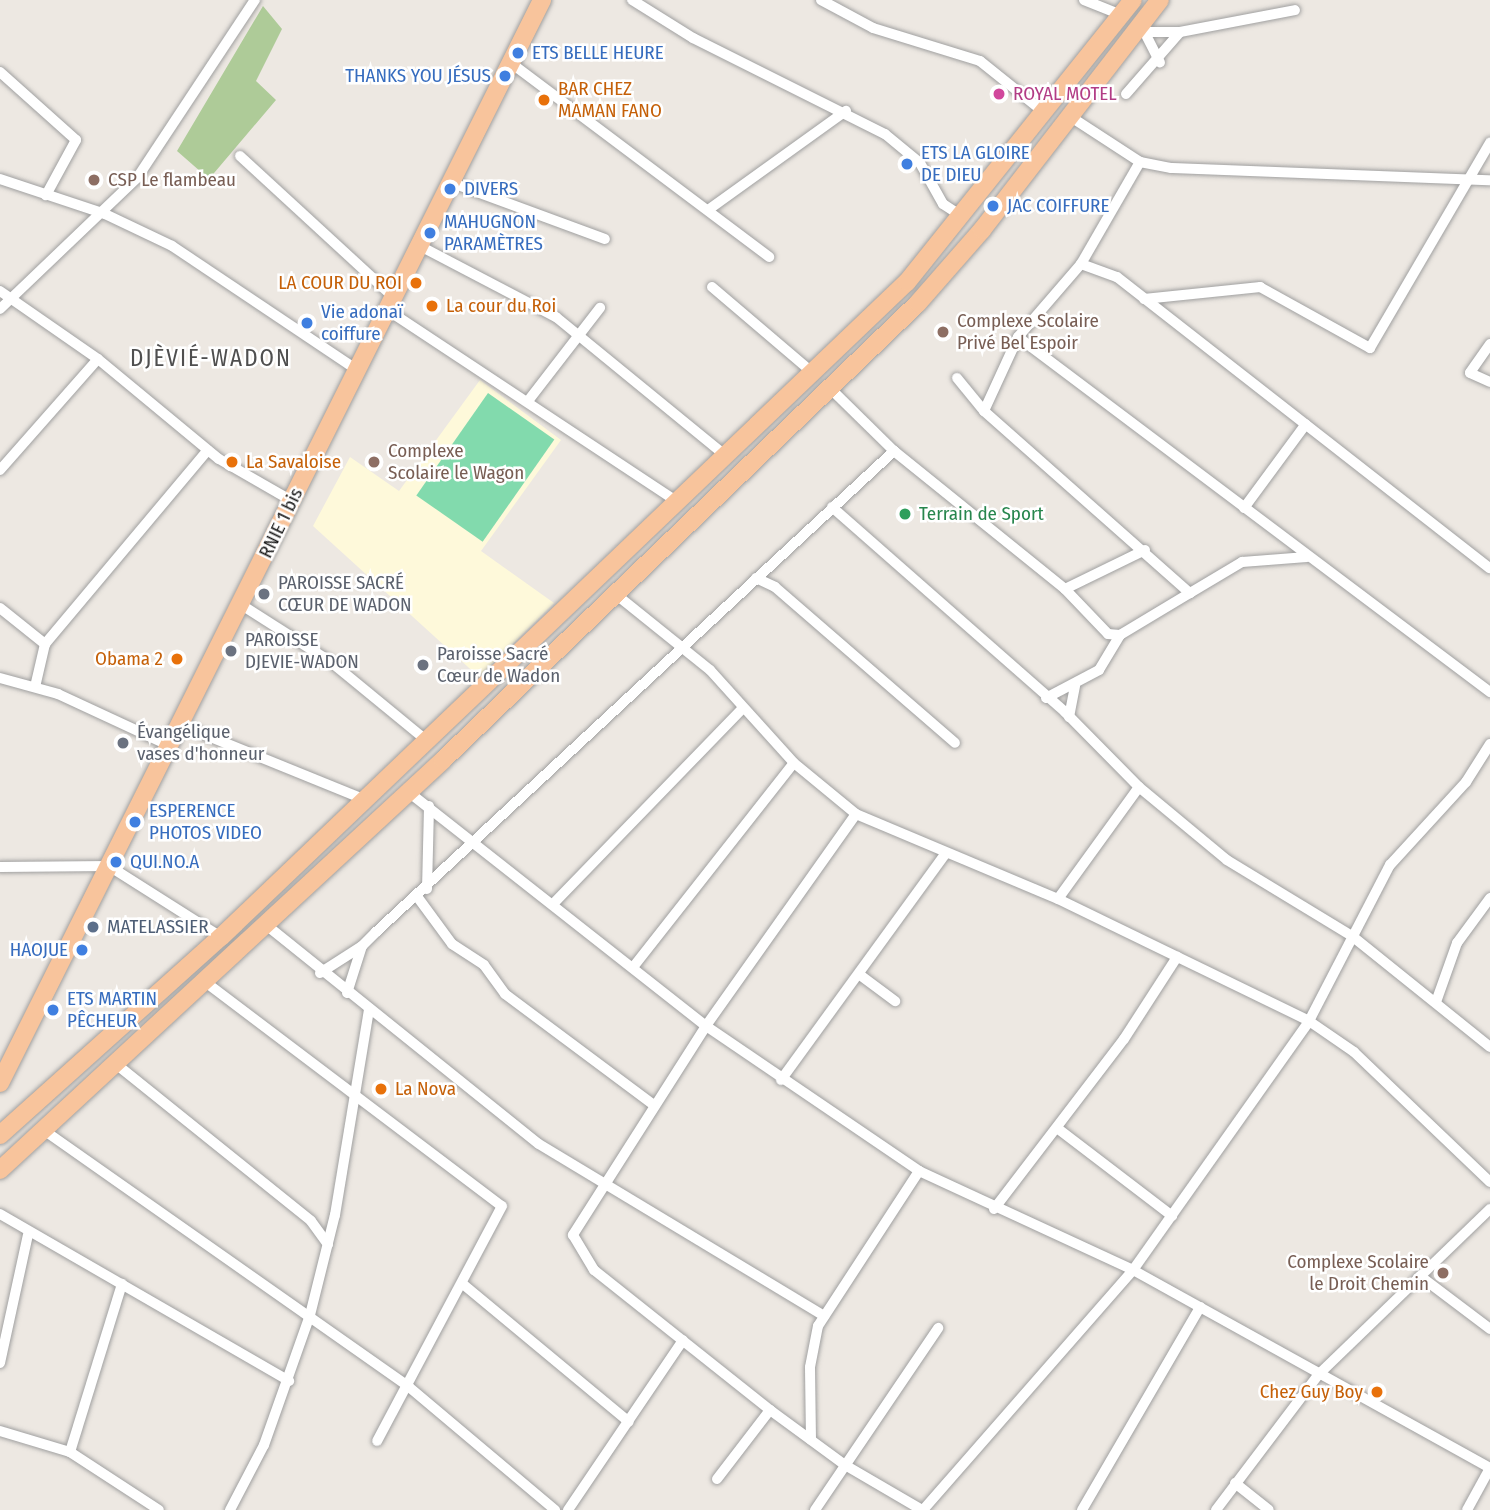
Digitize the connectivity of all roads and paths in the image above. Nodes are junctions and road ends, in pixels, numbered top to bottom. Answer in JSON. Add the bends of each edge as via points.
{"nodes":[{"id":1,"x":255,"y":0,"type":"edge"},
{"id":2,"x":542,"y":0,"type":"edge"},
{"id":3,"x":632,"y":0,"type":"edge"},
{"id":4,"x":821,"y":0,"type":"edge"},
{"id":5,"x":1084,"y":0,"type":"edge"},
{"id":6,"x":1132,"y":0,"type":"edge"},
{"id":7,"x":1160,"y":0,"type":"edge"},
{"id":8,"x":1295,"y":10,"type":"dead end"},
{"id":9,"x":1121,"y":15,"type":"junction"},
{"id":10,"x":1140,"y":32,"type":"junction"},
{"id":11,"x":1180,"y":32,"type":"junction"},
{"id":12,"x":1160,"y":62,"type":"junction"},
{"id":13,"x":512,"y":63,"type":"junction"},
{"id":14,"x":0,"y":72,"type":"edge"},
{"id":15,"x":1126,"y":94,"type":"dead end"},
{"id":16,"x":846,"y":111,"type":"junction"},
{"id":17,"x":1045,"y":113,"type":"junction"},
{"id":18,"x":1071,"y":117,"type":"junction"},
{"id":19,"x":1490,"y":143,"type":"edge"},
{"id":20,"x":240,"y":156,"type":"dead end"},
{"id":21,"x":1140,"y":162,"type":"junction"},
{"id":22,"x":0,"y":179,"type":"edge"},
{"id":23,"x":1468,"y":179,"type":"junction"},
{"id":24,"x":1490,"y":180,"type":"edge"},
{"id":25,"x":450,"y":182,"type":"junction"},
{"id":26,"x":46,"y":195,"type":"junction"},
{"id":27,"x":708,"y":210,"type":"junction"},
{"id":28,"x":106,"y":214,"type":"junction"},
{"id":29,"x":963,"y":218,"type":"junction"},
{"id":30,"x":605,"y":239,"type":"dead end"},
{"id":31,"x":418,"y":245,"type":"junction"},
{"id":32,"x":769,"y":257,"type":"dead end"},
{"id":33,"x":1081,"y":264,"type":"junction"},
{"id":34,"x":712,"y":286,"type":"dead end"},
{"id":35,"x":5,"y":294,"type":"edge"},
{"id":36,"x":1144,"y":299,"type":"junction"},
{"id":37,"x":389,"y":302,"type":"junction"},
{"id":38,"x":600,"y":308,"type":"dead end"},
{"id":39,"x":0,"y":309,"type":"edge"},
{"id":40,"x":579,"y":335,"type":"junction"},
{"id":41,"x":1018,"y":337,"type":"junction"},
{"id":42,"x":1490,"y":344,"type":"edge"},
{"id":43,"x":1028,"y":350,"type":"junction"},
{"id":44,"x":1012,"y":351,"type":"junction"},
{"id":45,"x":98,"y":359,"type":"junction"},
{"id":46,"x":356,"y":369,"type":"junction"},
{"id":47,"x":813,"y":373,"type":"junction"},
{"id":48,"x":957,"y":378,"type":"dead end"},
{"id":49,"x":1490,"y":382,"type":"edge"},
{"id":50,"x":831,"y":388,"type":"junction"},
{"id":51,"x":528,"y":401,"type":"junction"},
{"id":52,"x":984,"y":411,"type":"junction"},
{"id":53,"x":1306,"y":424,"type":"junction"},
{"id":54,"x":208,"y":450,"type":"junction"},
{"id":55,"x":894,"y":451,"type":"junction"},
{"id":56,"x":727,"y":457,"type":"junction"},
{"id":57,"x":0,"y":470,"type":"edge"},
{"id":58,"x":292,"y":501,"type":"junction"},
{"id":59,"x":678,"y":502,"type":"junction"},
{"id":60,"x":832,"y":507,"type":"junction"},
{"id":61,"x":1244,"y":508,"type":"junction"},
{"id":62,"x":1145,"y":550,"type":"junction"},
{"id":63,"x":1307,"y":557,"type":"junction"},
{"id":64,"x":769,"y":565,"type":"junction"},
{"id":65,"x":1490,"y":568,"type":"edge"},
{"id":66,"x":756,"y":578,"type":"junction"},
{"id":67,"x":775,"y":587,"type":"junction"},
{"id":68,"x":1065,"y":589,"type":"junction"},
{"id":69,"x":613,"y":592,"type":"junction"},
{"id":70,"x":1190,"y":593,"type":"junction"},
{"id":71,"x":240,"y":604,"type":"junction"},
{"id":72,"x":0,"y":608,"type":"edge"},
{"id":73,"x":1120,"y":635,"type":"junction"},
{"id":74,"x":45,"y":644,"type":"junction"},
{"id":75,"x":679,"y":649,"type":"junction"},
{"id":76,"x":0,"y":678,"type":"edge"},
{"id":77,"x":1075,"y":686,"type":"junction"},
{"id":78,"x":35,"y":687,"type":"junction"},
{"id":79,"x":1490,"y":692,"type":"edge"},
{"id":80,"x":1046,"y":698,"type":"junction"},
{"id":81,"x":743,"y":708,"type":"junction"},
{"id":82,"x":1069,"y":717,"type":"junction"},
{"id":83,"x":181,"y":724,"type":"junction"},
{"id":84,"x":426,"y":740,"type":"junction"},
{"id":85,"x":956,"y":743,"type":"dead end"},
{"id":86,"x":1490,"y":744,"type":"edge"},
{"id":87,"x":170,"y":746,"type":"junction"},
{"id":88,"x":794,"y":763,"type":"junction"},
{"id":89,"x":1139,"y":787,"type":"junction"},
{"id":90,"x":406,"y":790,"type":"junction"},
{"id":91,"x":363,"y":799,"type":"junction"},
{"id":92,"x":429,"y":806,"type":"junction"},
{"id":93,"x":856,"y":814,"type":"junction"},
{"id":94,"x":474,"y":841,"type":"junction"},
{"id":95,"x":945,"y":854,"type":"junction"},
{"id":96,"x":109,"y":866,"type":"junction"},
{"id":97,"x":0,"y":867,"type":"edge"},
{"id":98,"x":427,"y":888,"type":"junction"},
{"id":99,"x":416,"y":895,"type":"junction"},
{"id":100,"x":1490,"y":898,"type":"edge"},
{"id":101,"x":1058,"y":899,"type":"junction"},
{"id":102,"x":553,"y":904,"type":"junction"},
{"id":103,"x":265,"y":924,"type":"junction"},
{"id":104,"x":1352,"y":936,"type":"junction"},
{"id":105,"x":221,"y":937,"type":"junction"},
{"id":106,"x":362,"y":946,"type":"junction"},
{"id":107,"x":1177,"y":957,"type":"junction"},
{"id":108,"x":634,"y":966,"type":"junction"},
{"id":109,"x":320,"y":973,"type":"junction"},
{"id":110,"x":860,"y":975,"type":"junction"},
{"id":111,"x":204,"y":981,"type":"junction"},
{"id":112,"x":346,"y":993,"type":"junction"},
{"id":113,"x":895,"y":1001,"type":"dead end"},
{"id":114,"x":1436,"y":1002,"type":"junction"},
{"id":115,"x":369,"y":1009,"type":"junction"},
{"id":116,"x":1309,"y":1021,"type":"junction"},
{"id":117,"x":706,"y":1026,"type":"junction"},
{"id":118,"x":1490,"y":1047,"type":"edge"},
{"id":119,"x":116,"y":1064,"type":"junction"},
{"id":120,"x":1,"y":1077,"type":"edge"},
{"id":121,"x":781,"y":1080,"type":"junction"},
{"id":122,"x":353,"y":1092,"type":"junction"},
{"id":123,"x":654,"y":1105,"type":"junction"},
{"id":124,"x":1057,"y":1128,"type":"junction"},
{"id":125,"x":45,"y":1131,"type":"junction"},
{"id":126,"x":0,"y":1135,"type":"edge"},
{"id":127,"x":0,"y":1170,"type":"edge"},
{"id":128,"x":919,"y":1171,"type":"junction"},
{"id":129,"x":603,"y":1182,"type":"junction"},
{"id":130,"x":1490,"y":1182,"type":"edge"},
{"id":131,"x":994,"y":1209,"type":"junction"},
{"id":132,"x":1490,"y":1209,"type":"edge"},
{"id":133,"x":0,"y":1214,"type":"edge"},
{"id":134,"x":335,"y":1215,"type":"junction"},
{"id":135,"x":1172,"y":1216,"type":"junction"},
{"id":136,"x":311,"y":1222,"type":"junction"},
{"id":137,"x":28,"y":1235,"type":"junction"},
{"id":138,"x":328,"y":1244,"type":"junction"},
{"id":139,"x":1133,"y":1270,"type":"junction"},
{"id":140,"x":1420,"y":1276,"type":"junction"},
{"id":141,"x":122,"y":1284,"type":"junction"},
{"id":142,"x":464,"y":1284,"type":"junction"},
{"id":143,"x":1200,"y":1307,"type":"junction"},
{"id":144,"x":310,"y":1315,"type":"junction"},
{"id":145,"x":824,"y":1316,"type":"junction"},
{"id":146,"x":938,"y":1328,"type":"dead end"},
{"id":147,"x":1490,"y":1329,"type":"edge"},
{"id":148,"x":683,"y":1340,"type":"junction"},
{"id":149,"x":0,"y":1363,"type":"edge"},
{"id":150,"x":1318,"y":1375,"type":"junction"},
{"id":151,"x":289,"y":1381,"type":"junction"},
{"id":152,"x":409,"y":1387,"type":"junction"},
{"id":153,"x":770,"y":1410,"type":"junction"},
{"id":154,"x":629,"y":1422,"type":"junction"},
{"id":155,"x":0,"y":1431,"type":"edge"},
{"id":156,"x":811,"y":1440,"type":"junction"},
{"id":157,"x":377,"y":1441,"type":"dead end"},
{"id":158,"x":70,"y":1452,"type":"junction"},
{"id":159,"x":845,"y":1465,"type":"junction"},
{"id":160,"x":717,"y":1479,"type":"dead end"},
{"id":161,"x":1235,"y":1483,"type":"junction"},
{"id":162,"x":159,"y":1510,"type":"edge"},
{"id":163,"x":230,"y":1510,"type":"edge"},
{"id":164,"x":555,"y":1510,"type":"edge"},
{"id":165,"x":568,"y":1510,"type":"edge"},
{"id":166,"x":815,"y":1510,"type":"edge"},
{"id":167,"x":923,"y":1510,"type":"edge"},
{"id":168,"x":1082,"y":1510,"type":"edge"},
{"id":169,"x":1216,"y":1510,"type":"edge"},
{"id":170,"x":1269,"y":1510,"type":"edge"},
{"id":171,"x":1467,"y":1510,"type":"edge"}],
"edges":[{"from":1,"to":28,"type":"street","via":[[184,113]]},
{"from":2,"to":13,"type":"main road","name":"RNIE 1 bis"},
{"from":3,"to":16,"type":"street","via":[[693,38]]},
{"from":4,"to":17,"type":"street","via":[[873,28],[980,61]]},
{"from":5,"to":9,"type":"street"},
{"from":6,"to":9,"type":"main road"},
{"from":7,"to":10,"type":"main road"},
{"from":8,"to":11,"type":"street"},
{"from":9,"to":17,"type":"main road"},
{"from":10,"to":11,"type":"street"},
{"from":10,"to":12,"type":"street"},
{"from":10,"to":18,"type":"main road"},
{"from":11,"to":12,"type":"street"},
{"from":12,"to":15,"type":"street"},
{"from":13,"to":25,"type":"main road","name":"RNIE 1 bis"},
{"from":13,"to":27,"type":"street"},
{"from":14,"to":26,"type":"street","via":[[76,140]]},
{"from":16,"to":27,"type":"street"},
{"from":16,"to":29,"type":"street","via":[[920,163],[943,204]]},
{"from":17,"to":29,"type":"main road"},
{"from":18,"to":21,"type":"street"},
{"from":18,"to":50,"type":"main road","via":[[982,230]]},
{"from":19,"to":23,"type":"street"},
{"from":20,"to":37,"type":"street"},
{"from":21,"to":23,"type":"street","via":[[1171,168]]},
{"from":21,"to":33,"type":"street"},
{"from":22,"to":26,"type":"street"},
{"from":23,"to":24,"type":"street"},
{"from":23,"to":36,"type":"street","via":[[1370,348],[1260,288]]},
{"from":25,"to":30,"type":"street"},
{"from":25,"to":31,"type":"main road","name":"RNIE 1 bis"},
{"from":26,"to":28,"type":"street"},
{"from":27,"to":32,"type":"street"},
{"from":28,"to":35,"type":"street"},
{"from":28,"to":46,"type":"street","via":[[240,286]]},
{"from":29,"to":47,"type":"main road"},
{"from":31,"to":37,"type":"main road","name":"RNIE 1 bis"},
{"from":31,"to":40,"type":"street"},
{"from":33,"to":36,"type":"street","via":[[1117,277]]},
{"from":33,"to":41,"type":"street"},
{"from":34,"to":47,"type":"street"},
{"from":35,"to":39,"type":"street"},
{"from":35,"to":45,"type":"street"},
{"from":36,"to":53,"type":"street"},
{"from":37,"to":46,"type":"main road","name":"RNIE 1 bis"},
{"from":37,"to":51,"type":"street"},
{"from":38,"to":40,"type":"street"},
{"from":40,"to":51,"type":"street"},
{"from":40,"to":56,"type":"street"},
{"from":41,"to":43,"type":"street"},
{"from":41,"to":44,"type":"street"},
{"from":42,"to":49,"type":"street","via":[[1470,373]]},
{"from":43,"to":44,"type":"street"},
{"from":43,"to":61,"type":"street"},
{"from":44,"to":52,"type":"street"},
{"from":45,"to":54,"type":"street"},
{"from":45,"to":57,"type":"street"},
{"from":46,"to":58,"type":"main road","name":"RNIE 1 bis"},
{"from":47,"to":56,"type":"main road"},
{"from":48,"to":52,"type":"street"},
{"from":50,"to":55,"type":"street"},
{"from":50,"to":69,"type":"main road"},
{"from":51,"to":59,"type":"street"},
{"from":52,"to":62,"type":"street"},
{"from":53,"to":61,"type":"street"},
{"from":53,"to":65,"type":"street"},
{"from":54,"to":58,"type":"street"},
{"from":54,"to":74,"type":"street"},
{"from":55,"to":60,"type":"street"},
{"from":55,"to":68,"type":"street"},
{"from":56,"to":59,"type":"main road"},
{"from":58,"to":71,"type":"main road","name":"RNIE 1 bis"},
{"from":59,"to":84,"type":"main road"},
{"from":60,"to":64,"type":"street"},
{"from":60,"to":80,"type":"street"},
{"from":61,"to":63,"type":"street"},
{"from":62,"to":68,"type":"street"},
{"from":62,"to":70,"type":"street"},
{"from":63,"to":70,"type":"street","via":[[1242,562]]},
{"from":63,"to":79,"type":"street"},
{"from":64,"to":66,"type":"street"},
{"from":64,"to":67,"type":"street"},
{"from":66,"to":67,"type":"street"},
{"from":66,"to":75,"type":"street"},
{"from":67,"to":85,"type":"street"},
{"from":68,"to":73,"type":"street","via":[[1108,634]]},
{"from":69,"to":75,"type":"street"},
{"from":69,"to":90,"type":"main road"},
{"from":70,"to":73,"type":"street"},
{"from":71,"to":83,"type":"main road","name":"RNIE 1 bis"},
{"from":71,"to":84,"type":"street","via":[[331,663]]},
{"from":72,"to":74,"type":"street"},
{"from":73,"to":77,"type":"street","via":[[1099,670]]},
{"from":74,"to":78,"type":"street"},
{"from":75,"to":81,"type":"street","via":[[710,670]]},
{"from":75,"to":94,"type":"street"},
{"from":76,"to":78,"type":"street"},
{"from":77,"to":80,"type":"street"},
{"from":77,"to":82,"type":"street"},
{"from":78,"to":87,"type":"street"},
{"from":80,"to":82,"type":"street"},
{"from":81,"to":88,"type":"street"},
{"from":81,"to":102,"type":"street"},
{"from":82,"to":89,"type":"street"},
{"from":83,"to":87,"type":"main road","name":"RNIE 1 bis"},
{"from":83,"to":91,"type":"street"},
{"from":84,"to":91,"type":"main road"},
{"from":86,"to":104,"type":"street","via":[[1466,782],[1390,865]]},
{"from":87,"to":96,"type":"main road","name":"RNIE 1 bis"},
{"from":88,"to":93,"type":"street"},
{"from":88,"to":108,"type":"street"},
{"from":89,"to":101,"type":"street"},
{"from":89,"to":104,"type":"street","via":[[1227,860]]},
{"from":90,"to":92,"type":"street"},
{"from":90,"to":103,"type":"main road"},
{"from":91,"to":105,"type":"main road"},
{"from":92,"to":94,"type":"street"},
{"from":92,"to":98,"type":"street"},
{"from":93,"to":95,"type":"street"},
{"from":93,"to":117,"type":"street"},
{"from":94,"to":98,"type":"street"},
{"from":94,"to":102,"type":"street"},
{"from":95,"to":101,"type":"street"},
{"from":95,"to":110,"type":"street"},
{"from":96,"to":97,"type":"street"},
{"from":96,"to":105,"type":"street"},
{"from":96,"to":120,"type":"main road","name":"RNIE 1 bis"},
{"from":98,"to":99,"type":"street"},
{"from":99,"to":106,"type":"street"},
{"from":99,"to":123,"type":"street","via":[[452,944],[484,965],[505,994]]},
{"from":100,"to":114,"type":"street","via":[[1457,943]]},
{"from":101,"to":107,"type":"street"},
{"from":102,"to":108,"type":"street"},
{"from":103,"to":109,"type":"street"},
{"from":103,"to":111,"type":"main road"},
{"from":104,"to":114,"type":"street"},
{"from":104,"to":116,"type":"street"},
{"from":105,"to":126,"type":"main road"},
{"from":106,"to":109,"type":"street"},
{"from":106,"to":112,"type":"street"},
{"from":107,"to":116,"type":"street"},
{"from":107,"to":124,"type":"street"},
{"from":108,"to":117,"type":"street"},
{"from":109,"to":112,"type":"street"},
{"from":110,"to":113,"type":"street"},
{"from":110,"to":121,"type":"street"},
{"from":111,"to":119,"type":"main road"},
{"from":111,"to":122,"type":"street"},
{"from":112,"to":115,"type":"street"},
{"from":114,"to":118,"type":"street"},
{"from":115,"to":122,"type":"street"},
{"from":115,"to":129,"type":"street","via":[[539,1144]]},
{"from":116,"to":130,"type":"street","via":[[1354,1052]]},
{"from":116,"to":135,"type":"street"},
{"from":117,"to":121,"type":"street"},
{"from":117,"to":123,"type":"street"},
{"from":119,"to":125,"type":"main road"},
{"from":119,"to":136,"type":"street"},
{"from":121,"to":128,"type":"street"},
{"from":122,"to":134,"type":"street"},
{"from":122,"to":142,"type":"street","via":[[502,1206]]},
{"from":123,"to":129,"type":"street"},
{"from":124,"to":131,"type":"street"},
{"from":124,"to":135,"type":"street"},
{"from":125,"to":127,"type":"main road"},
{"from":125,"to":144,"type":"street"},
{"from":128,"to":131,"type":"street"},
{"from":128,"to":145,"type":"street"},
{"from":129,"to":145,"type":"street"},
{"from":129,"to":148,"type":"street","via":[[573,1227],[575,1245],[594,1270]]},
{"from":131,"to":139,"type":"street"},
{"from":132,"to":140,"type":"street"},
{"from":133,"to":137,"type":"street"},
{"from":134,"to":136,"type":"street"},
{"from":134,"to":138,"type":"street"},
{"from":135,"to":139,"type":"street"},
{"from":136,"to":138,"type":"street"},
{"from":137,"to":141,"type":"street"},
{"from":137,"to":149,"type":"street"},
{"from":138,"to":144,"type":"street"},
{"from":139,"to":143,"type":"street"},
{"from":139,"to":167,"type":"street"},
{"from":140,"to":147,"type":"street"},
{"from":140,"to":150,"type":"street"},
{"from":141,"to":151,"type":"street"},
{"from":141,"to":158,"type":"street"},
{"from":142,"to":152,"type":"street"},
{"from":142,"to":154,"type":"street"},
{"from":143,"to":150,"type":"street"},
{"from":143,"to":168,"type":"street"},
{"from":144,"to":151,"type":"street"},
{"from":144,"to":152,"type":"street"},
{"from":145,"to":156,"type":"street","via":[[812,1344]]},
{"from":146,"to":159,"type":"street"},
{"from":148,"to":153,"type":"street"},
{"from":148,"to":154,"type":"street"},
{"from":150,"to":161,"type":"street"},
{"from":150,"to":171,"type":"street","via":[[1490,1468]]},
{"from":151,"to":163,"type":"street"},
{"from":152,"to":157,"type":"street"},
{"from":152,"to":164,"type":"street"},
{"from":153,"to":156,"type":"street"},
{"from":153,"to":160,"type":"street"},
{"from":154,"to":165,"type":"street"},
{"from":155,"to":158,"type":"street"},
{"from":156,"to":159,"type":"street"},
{"from":158,"to":162,"type":"street"},
{"from":159,"to":166,"type":"street"},
{"from":159,"to":167,"type":"street"},
{"from":161,"to":169,"type":"street"},
{"from":161,"to":170,"type":"street"}]}
